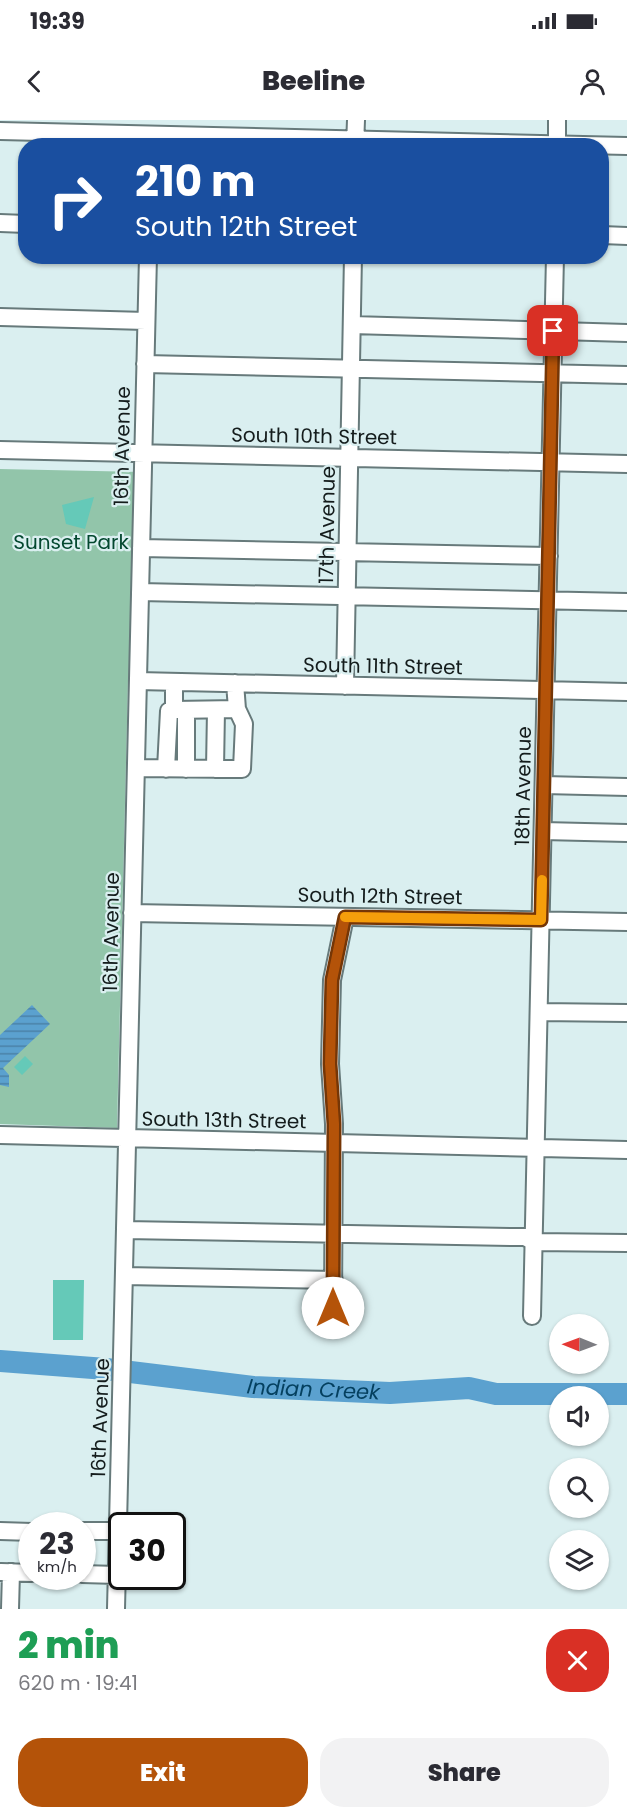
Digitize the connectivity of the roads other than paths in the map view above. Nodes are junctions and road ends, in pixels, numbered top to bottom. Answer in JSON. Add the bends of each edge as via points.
{"nodes":[{"id":1,"x":356,"y":120,"type":"edge"},
{"id":2,"x":557,"y":120,"type":"edge"},
{"id":3,"x":0,"y":131,"type":"edge"},
{"id":4,"x":151,"y":134,"type":"edge"},
{"id":5,"x":242,"y":138,"type":"edge"},
{"id":6,"x":355,"y":138,"type":"edge"},
{"id":7,"x":557,"y":138,"type":"edge"},
{"id":8,"x":609,"y":146,"type":"edge"},
{"id":9,"x":627,"y":146,"type":"edge"},
{"id":10,"x":0,"y":223,"type":"edge"},
{"id":11,"x":18,"y":224,"type":"edge"},
{"id":12,"x":609,"y":235,"type":"edge"},
{"id":13,"x":627,"y":236,"type":"edge"},
{"id":14,"x":148,"y":264,"type":"edge"},
{"id":15,"x":353,"y":264,"type":"edge"},
{"id":16,"x":555,"y":264,"type":"edge"},
{"id":17,"x":0,"y":317,"type":"edge"},
{"id":18,"x":146,"y":321,"type":"junction"},
{"id":19,"x":352,"y":325,"type":"junction"},
{"id":20,"x":553,"y":331,"type":"junction"},
{"id":21,"x":627,"y":333,"type":"edge"},
{"id":22,"x":145,"y":364,"type":"junction"},
{"id":23,"x":351,"y":369,"type":"junction"},
{"id":24,"x":552,"y":374,"type":"junction"},
{"id":25,"x":627,"y":375,"type":"edge"},
{"id":26,"x":0,"y":450,"type":"edge"},
{"id":27,"x":143,"y":454,"type":"junction"},
{"id":28,"x":349,"y":458,"type":"junction"},
{"id":29,"x":550,"y":462,"type":"junction"},
{"id":30,"x":627,"y":464,"type":"edge"},
{"id":31,"x":141,"y":548,"type":"junction"},
{"id":32,"x":347,"y":551,"type":"junction"},
{"id":33,"x":549,"y":556,"type":"junction"},
{"id":34,"x":140,"y":592,"type":"junction"},
{"id":35,"x":346,"y":597,"type":"junction"},
{"id":36,"x":548,"y":600,"type":"junction"},
{"id":37,"x":627,"y":602,"type":"edge"},
{"id":38,"x":138,"y":681,"type":"junction"},
{"id":39,"x":174,"y":682,"type":"junction"},
{"id":40,"x":236,"y":683,"type":"junction"},
{"id":41,"x":345,"y":686,"type":"junction"},
{"id":42,"x":546,"y":690,"type":"junction"},
{"id":43,"x":627,"y":692,"type":"edge"},
{"id":44,"x":237,"y":709,"type":"junction"},
{"id":45,"x":176,"y":710,"type":"junction"},
{"id":46,"x":216,"y":710,"type":"junction"},
{"id":47,"x":135,"y":768,"type":"junction"},
{"id":48,"x":166,"y":769,"type":"junction"},
{"id":49,"x":186,"y":769,"type":"junction"},
{"id":50,"x":215,"y":769,"type":"junction"},
{"id":51,"x":544,"y":785,"type":"junction"},
{"id":52,"x":627,"y":787,"type":"edge"},
{"id":53,"x":543,"y":831,"type":"junction"},
{"id":54,"x":627,"y":833,"type":"edge"},
{"id":55,"x":132,"y":914,"type":"junction"},
{"id":56,"x":345,"y":917,"type":"junction"},
{"id":57,"x":541,"y":920,"type":"junction"},
{"id":58,"x":627,"y":922,"type":"edge"},
{"id":59,"x":539,"y":1012,"type":"junction"},
{"id":60,"x":627,"y":1013,"type":"edge"},
{"id":61,"x":0,"y":1135,"type":"edge"},
{"id":62,"x":127,"y":1138,"type":"junction"},
{"id":63,"x":334,"y":1143,"type":"junction"},
{"id":64,"x":536,"y":1148,"type":"junction"},
{"id":65,"x":627,"y":1149,"type":"edge"},
{"id":66,"x":125,"y":1230,"type":"junction"},
{"id":67,"x":334,"y":1234,"type":"junction"},
{"id":68,"x":534,"y":1242,"type":"junction"},
{"id":69,"x":627,"y":1243,"type":"edge"},
{"id":70,"x":124,"y":1276,"type":"junction"},
{"id":71,"x":334,"y":1280,"type":"junction"},
{"id":72,"x":333,"y":1308,"type":"dead end"},
{"id":73,"x":532,"y":1316,"type":"dead end"},
{"id":74,"x":119,"y":1512,"type":"edge"},
{"id":75,"x":0,"y":1531,"type":"edge"},
{"id":76,"x":18,"y":1532,"type":"edge"},
{"id":77,"x":5,"y":1572,"type":"edge"},
{"id":78,"x":117,"y":1590,"type":"edge"},
{"id":79,"x":10,"y":1609,"type":"edge"},
{"id":80,"x":116,"y":1609,"type":"edge"}],
"edges":[{"from":1,"to":6,"type":"street"},
{"from":2,"to":7,"type":"street"},
{"from":3,"to":4,"type":"street"},
{"from":4,"to":5,"type":"street"},
{"from":8,"to":9,"type":"street"},
{"from":10,"to":11,"type":"street"},
{"from":12,"to":13,"type":"street"},
{"from":14,"to":18,"type":"street","name":"16th Avenue"},
{"from":15,"to":19,"type":"street","name":"17th Avenue"},
{"from":16,"to":20,"type":"street","name":"18th Avenue"},
{"from":17,"to":18,"type":"street"},
{"from":18,"to":22,"type":"street","name":"16th Avenue"},
{"from":19,"to":20,"type":"street"},
{"from":19,"to":23,"type":"street","name":"17th Avenue"},
{"from":20,"to":21,"type":"street"},
{"from":20,"to":24,"type":"street","name":"18th Avenue"},
{"from":22,"to":23,"type":"street"},
{"from":22,"to":27,"type":"street","name":"16th Avenue"},
{"from":23,"to":24,"type":"street"},
{"from":23,"to":28,"type":"street","name":"17th Avenue"},
{"from":24,"to":25,"type":"street"},
{"from":24,"to":29,"type":"street","name":"18th Avenue"},
{"from":26,"to":27,"type":"street","name":"South 10th Street"},
{"from":27,"to":28,"type":"street","name":"South 10th Street"},
{"from":27,"to":31,"type":"street","name":"16th Avenue"},
{"from":28,"to":29,"type":"street","name":"South 10th Street"},
{"from":28,"to":32,"type":"street","name":"17th Avenue"},
{"from":29,"to":30,"type":"street","name":"South 10th Street"},
{"from":29,"to":33,"type":"street","name":"18th Avenue"},
{"from":31,"to":32,"type":"street"},
{"from":31,"to":34,"type":"street","name":"16th Avenue"},
{"from":32,"to":33,"type":"street"},
{"from":32,"to":35,"type":"street","name":"17th Avenue"},
{"from":33,"to":36,"type":"street","name":"18th Avenue"},
{"from":34,"to":35,"type":"street"},
{"from":34,"to":38,"type":"street","name":"16th Avenue"},
{"from":35,"to":36,"type":"street"},
{"from":35,"to":41,"type":"street","name":"17th Avenue"},
{"from":36,"to":37,"type":"street"},
{"from":36,"to":42,"type":"street","name":"18th Avenue"},
{"from":38,"to":39,"type":"street","name":"South 11th Street"},
{"from":38,"to":47,"type":"street","name":"16th Avenue"},
{"from":39,"to":40,"type":"street","name":"South 11th Street"},
{"from":39,"to":45,"type":"street"},
{"from":40,"to":41,"type":"street","name":"South 11th Street"},
{"from":40,"to":44,"type":"street"},
{"from":41,"to":42,"type":"street","name":"South 11th Street"},
{"from":42,"to":43,"type":"street","name":"South 11th Street"},
{"from":42,"to":51,"type":"street","name":"18th Avenue"},
{"from":44,"to":46,"type":"street"},
{"from":44,"to":50,"type":"street","via":[[244,724],[242,770]]},
{"from":45,"to":46,"type":"street"},
{"from":45,"to":48,"type":"street"},
{"from":45,"to":49,"type":"street"},
{"from":46,"to":50,"type":"street"},
{"from":47,"to":48,"type":"street"},
{"from":47,"to":55,"type":"street","name":"16th Avenue"},
{"from":48,"to":49,"type":"street"},
{"from":49,"to":50,"type":"street"},
{"from":51,"to":52,"type":"street"},
{"from":51,"to":53,"type":"street","name":"18th Avenue"},
{"from":53,"to":54,"type":"street"},
{"from":53,"to":57,"type":"street","name":"18th Avenue"},
{"from":55,"to":56,"type":"street","name":"South 12th Street"},
{"from":55,"to":62,"type":"street","name":"16th Avenue"},
{"from":56,"to":57,"type":"street","name":"South 12th Street"},
{"from":56,"to":63,"type":"street","via":[[332,980],[330,1064]]},
{"from":57,"to":58,"type":"street","name":"South 12th Street"},
{"from":57,"to":59,"type":"street","name":"18th Avenue"},
{"from":59,"to":60,"type":"street"},
{"from":59,"to":64,"type":"street","name":"18th Avenue"},
{"from":61,"to":62,"type":"street","name":"South 13th Street"},
{"from":62,"to":63,"type":"street","name":"South 13th Street"},
{"from":62,"to":66,"type":"street","name":"16th Avenue"},
{"from":63,"to":64,"type":"street","name":"South 13th Street"},
{"from":63,"to":67,"type":"street"},
{"from":64,"to":65,"type":"street","name":"South 13th Street"},
{"from":64,"to":68,"type":"street","name":"18th Avenue"},
{"from":66,"to":67,"type":"street"},
{"from":66,"to":70,"type":"street","name":"16th Avenue"},
{"from":67,"to":68,"type":"street","via":[[525,1237]]},
{"from":67,"to":71,"type":"street"},
{"from":68,"to":69,"type":"street"},
{"from":68,"to":73,"type":"street","name":"18th Avenue"},
{"from":70,"to":71,"type":"street"},
{"from":70,"to":74,"type":"street","name":"16th Avenue"},
{"from":71,"to":72,"type":"street"},
{"from":75,"to":76,"type":"street"},
{"from":77,"to":79,"type":"street"},
{"from":78,"to":80,"type":"street","name":"16th Avenue"}]}
